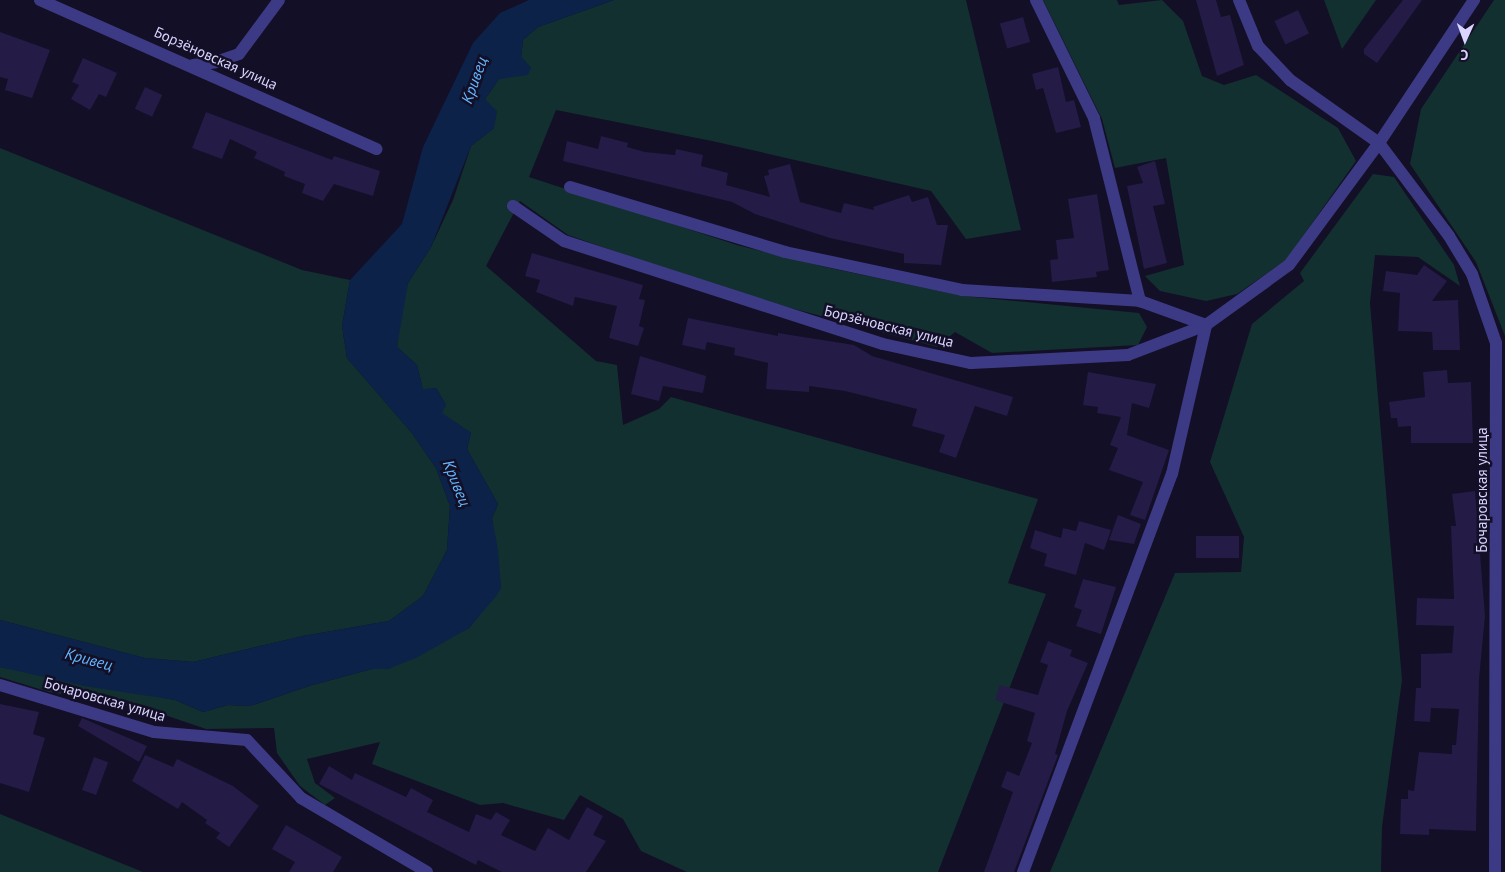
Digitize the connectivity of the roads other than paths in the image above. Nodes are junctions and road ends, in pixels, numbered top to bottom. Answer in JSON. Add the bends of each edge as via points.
{"nodes":[{"id":1,"x":40,"y":0,"type":"edge"},
{"id":2,"x":277,"y":0,"type":"edge"},
{"id":3,"x":1036,"y":0,"type":"edge"},
{"id":4,"x":1239,"y":0,"type":"edge"},
{"id":5,"x":1474,"y":0,"type":"edge"},
{"id":6,"x":192,"y":65,"type":"junction"},
{"id":7,"x":1379,"y":143,"type":"junction"},
{"id":8,"x":377,"y":149,"type":"dead end"},
{"id":9,"x":570,"y":187,"type":"dead end"},
{"id":10,"x":513,"y":206,"type":"dead end"},
{"id":11,"x":1140,"y":301,"type":"junction"},
{"id":12,"x":1206,"y":325,"type":"junction"},
{"id":13,"x":0,"y":686,"type":"edge"},
{"id":14,"x":427,"y":872,"type":"edge"},
{"id":15,"x":1023,"y":872,"type":"edge"},
{"id":16,"x":1495,"y":872,"type":"edge"}],
"edges":[{"from":1,"to":6,"type":"street","name":"Борзёновская улица"},
{"from":2,"to":6,"type":"street","via":[[239,54],[216,62]]},
{"from":3,"to":11,"type":"street","via":[[1094,118]]},
{"from":4,"to":7,"type":"street","name":"Бочаровская улица","via":[[1258,46],[1290,80]]},
{"from":5,"to":7,"type":"street","name":"Борзёновская улица"},
{"from":6,"to":8,"type":"street","name":"Борзёновская улица"},
{"from":7,"to":12,"type":"street","name":"Борзёновская улица","via":[[1289,264]]},
{"from":7,"to":16,"type":"street","name":"Бочаровская улица","via":[[1449,236],[1467,267],[1496,342]]},
{"from":9,"to":11,"type":"street","via":[[786,252],[962,290]]},
{"from":10,"to":12,"type":"street","name":"Борзёновская улица","via":[[564,241],[883,344],[971,363],[1128,355]]},
{"from":11,"to":12,"type":"street"},
{"from":12,"to":15,"type":"street","via":[[1172,474]]},
{"from":13,"to":14,"type":"street","name":"Бочаровская улица","via":[[154,732],[247,740],[301,798]]}]}
